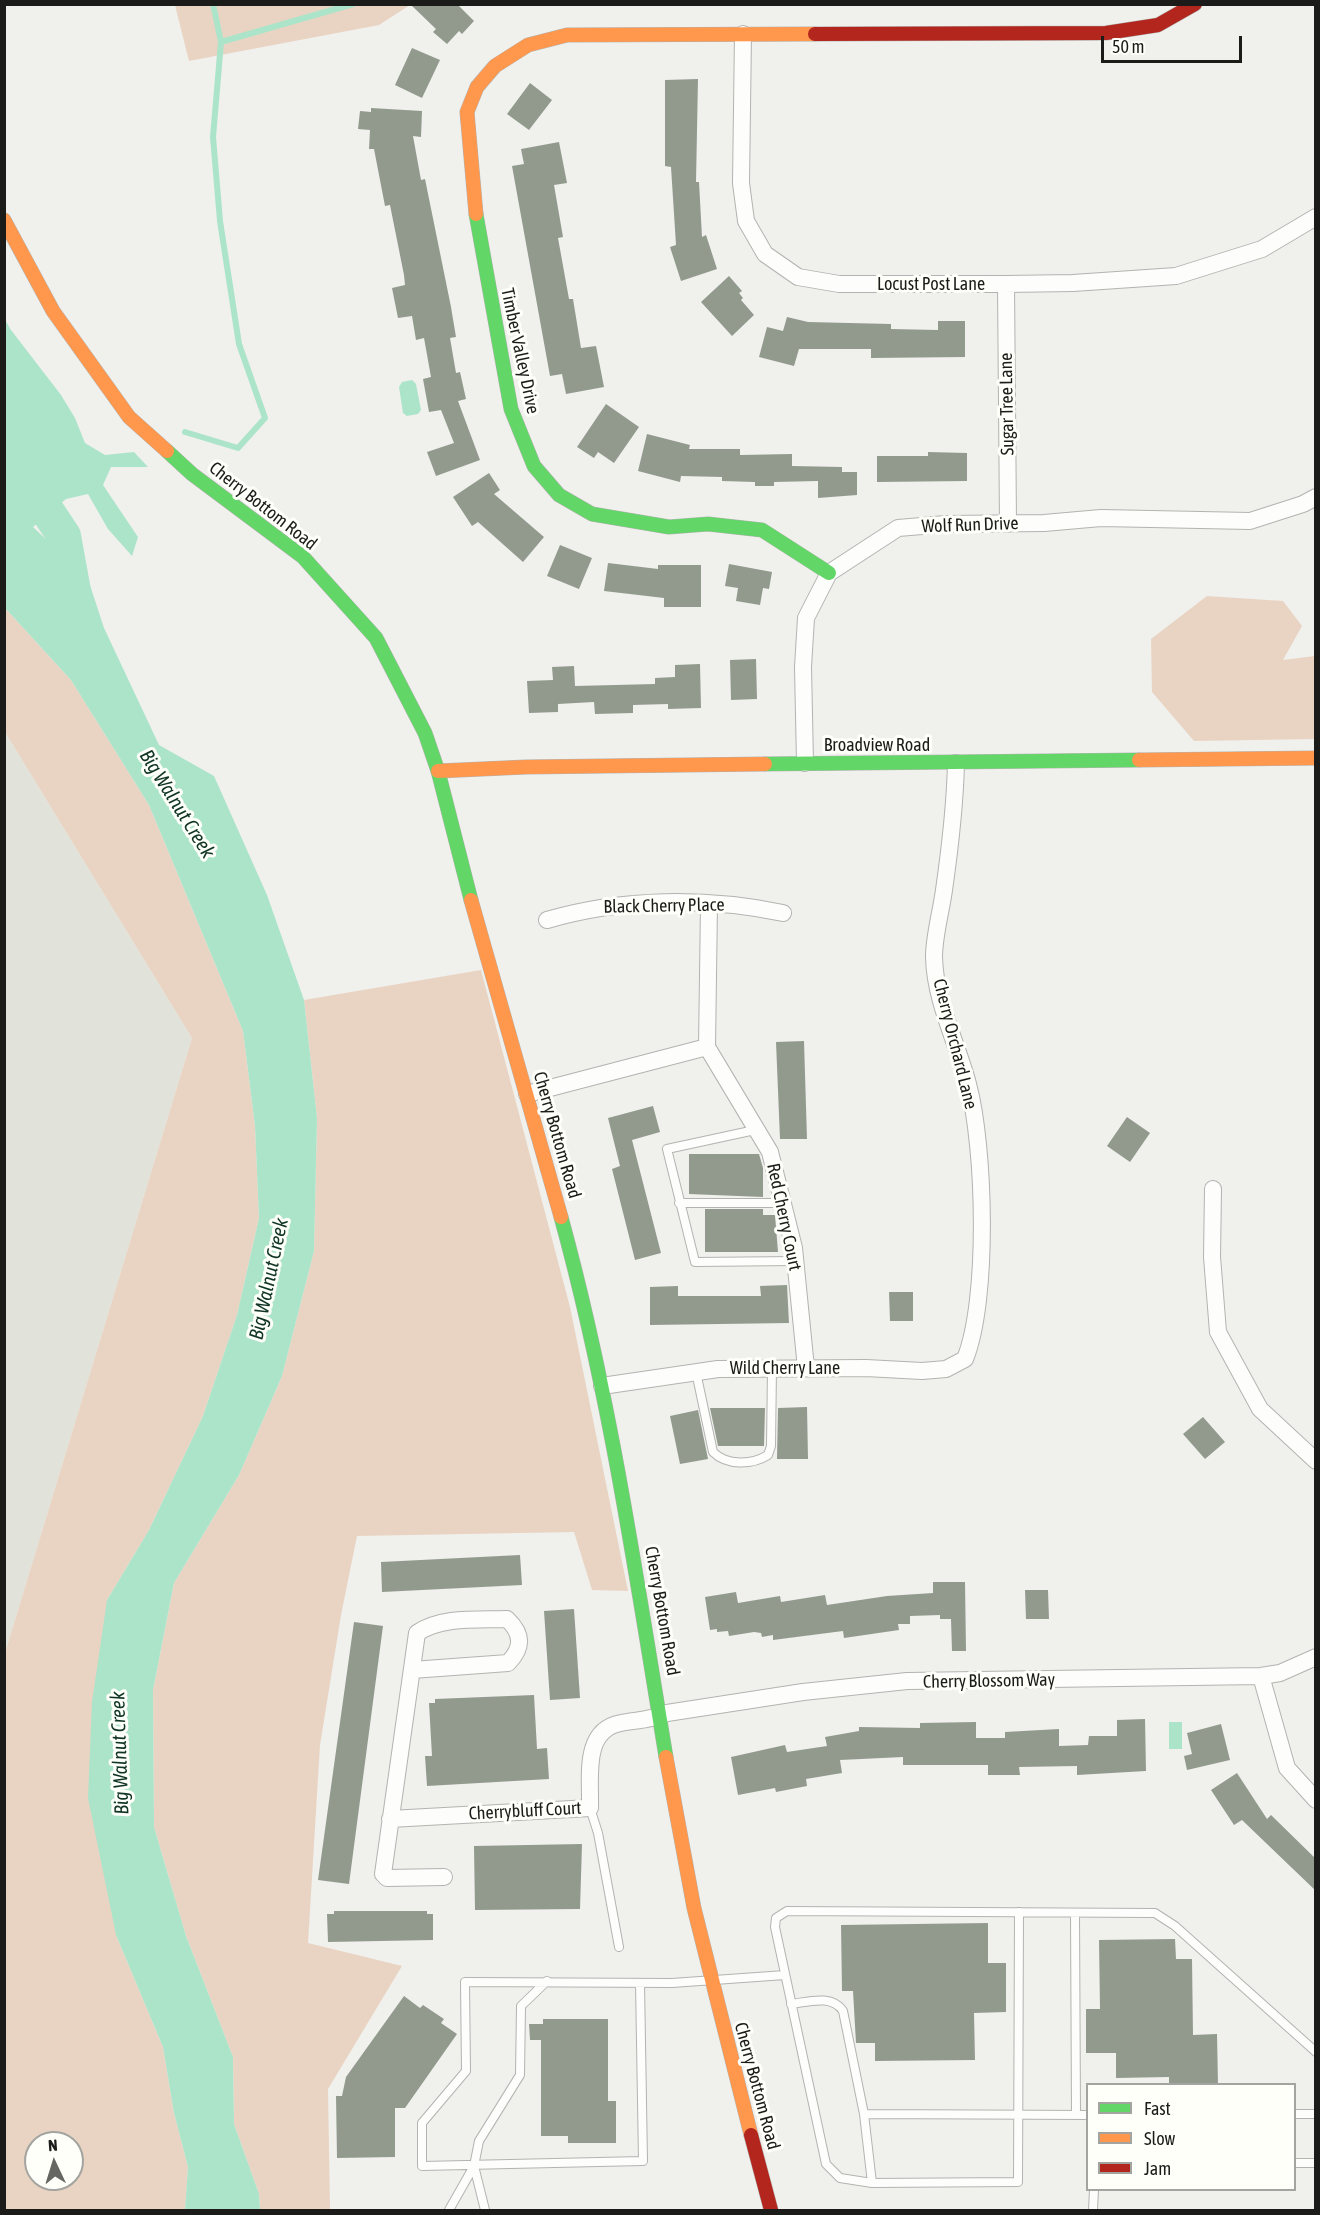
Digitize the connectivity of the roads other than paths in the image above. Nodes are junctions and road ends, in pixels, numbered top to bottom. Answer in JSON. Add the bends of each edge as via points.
{"nodes":[{"id":1,"x":1195,"y":4,"type":"edge"},
{"id":2,"x":743,"y":34,"type":"junction"},
{"id":3,"x":1316,"y":217,"type":"edge"},
{"id":4,"x":4,"y":220,"type":"edge"},
{"id":5,"x":1006,"y":284,"type":"junction"},
{"id":6,"x":1316,"y":497,"type":"edge"},
{"id":7,"x":1008,"y":524,"type":"junction"},
{"id":8,"x":829,"y":573,"type":"junction"},
{"id":9,"x":1316,"y":758,"type":"edge"},
{"id":10,"x":805,"y":763,"type":"junction"},
{"id":11,"x":956,"y":763,"type":"junction"},
{"id":12,"x":438,"y":771,"type":"junction"},
{"id":13,"x":709,"y":904,"type":"junction"},
{"id":14,"x":783,"y":912,"type":"dead end"},
{"id":15,"x":547,"y":920,"type":"dead end"},
{"id":16,"x":707,"y":1047,"type":"junction"},
{"id":17,"x":526,"y":1094,"type":"junction"},
{"id":18,"x":755,"y":1130,"type":"junction"},
{"id":19,"x":1213,"y":1189,"type":"dead end"},
{"id":20,"x":679,"y":1203,"type":"junction"},
{"id":21,"x":784,"y":1203,"type":"junction"},
{"id":22,"x":795,"y":1261,"type":"junction"},
{"id":23,"x":965,"y":1359,"type":"joint"},
{"id":24,"x":772,"y":1368,"type":"junction"},
{"id":25,"x":806,"y":1368,"type":"junction"},
{"id":26,"x":696,"y":1372,"type":"junction"},
{"id":27,"x":602,"y":1386,"type":"junction"},
{"id":28,"x":1316,"y":1461,"type":"edge"},
{"id":29,"x":1316,"y":1657,"type":"edge"},
{"id":30,"x":412,"y":1670,"type":"junction"},
{"id":31,"x":1261,"y":1677,"type":"junction"},
{"id":32,"x":661,"y":1716,"type":"junction"},
{"id":33,"x":1316,"y":1800,"type":"edge"},
{"id":34,"x":590,"y":1808,"type":"junction"},
{"id":35,"x":390,"y":1820,"type":"junction"},
{"id":36,"x":444,"y":1876,"type":"dead end"},
{"id":37,"x":1018,"y":1912,"type":"junction"},
{"id":38,"x":1075,"y":1913,"type":"junction"},
{"id":39,"x":619,"y":1947,"type":"dead end"},
{"id":40,"x":785,"y":1976,"type":"junction"},
{"id":41,"x":712,"y":1981,"type":"junction"},
{"id":42,"x":547,"y":1982,"type":"junction"},
{"id":43,"x":640,"y":1983,"type":"junction"},
{"id":44,"x":791,"y":2004,"type":"junction"},
{"id":45,"x":1316,"y":2052,"type":"edge"},
{"id":46,"x":864,"y":2114,"type":"junction"},
{"id":47,"x":1296,"y":2114,"type":"edge"},
{"id":48,"x":1316,"y":2114,"type":"edge"},
{"id":49,"x":1018,"y":2115,"type":"junction"},
{"id":50,"x":1076,"y":2115,"type":"junction"},
{"id":51,"x":1086,"y":2115,"type":"edge"},
{"id":52,"x":1296,"y":2163,"type":"edge"},
{"id":53,"x":1316,"y":2163,"type":"edge"},
{"id":54,"x":474,"y":2166,"type":"junction"},
{"id":55,"x":872,"y":2183,"type":"junction"},
{"id":56,"x":1094,"y":2191,"type":"edge"},
{"id":57,"x":449,"y":2211,"type":"edge"},
{"id":58,"x":485,"y":2211,"type":"edge"},
{"id":59,"x":771,"y":2211,"type":"edge"},
{"id":60,"x":1093,"y":2211,"type":"edge"}],
"edges":[{"from":1,"to":2,"type":"street","name":"Timber Valley Drive","via":[[1158,25],[1106,33]]},
{"from":2,"to":5,"type":"street","name":"Locust Post Lane","via":[[741,183],[746,221],[765,254],[798,277],[839,284]]},
{"from":2,"to":8,"type":"street","name":"Timber Valley Drive","via":[[567,35],[528,45],[495,66],[477,87],[466,112],[472,194],[511,409],[534,466],[559,495],[592,513],[669,527],[708,524],[762,530]]},
{"from":3,"to":5,"type":"street","name":"Locust Post Lane","via":[[1262,249],[1176,276]]},
{"from":4,"to":12,"type":"street","name":"Cherry Bottom Road","via":[[53,311],[129,417],[192,474],[303,558],[376,638],[425,733]]},
{"from":5,"to":7,"type":"street","name":"Sugar Tree Lane"},
{"from":6,"to":7,"type":"street","name":"Wolf Run Drive","via":[[1250,521],[1101,518]]},
{"from":7,"to":8,"type":"street","name":"Wolf Run Drive","via":[[898,528]]},
{"from":8,"to":10,"type":"street","name":"Wolf Run Drive","via":[[806,618]]},
{"from":9,"to":11,"type":"street","name":"Broadview Road"},
{"from":10,"to":11,"type":"street","name":"Broadview Road"},
{"from":10,"to":12,"type":"street","name":"Broadview Road","via":[[526,766]]},
{"from":11,"to":23,"type":"street","name":"Cherry Orchard Lane","via":[[934,956],[940,998],[968,1086],[979,1154],[979,1280],[974,1337]]},
{"from":12,"to":17,"type":"street","name":"Cherry Bottom Road"},
{"from":13,"to":14,"type":"street","name":"Black Cherry Place","via":[[742,904]]},
{"from":13,"to":15,"type":"street","name":"Black Cherry Place","via":[[612,904]]},
{"from":13,"to":16,"type":"street"},
{"from":16,"to":17,"type":"street"},
{"from":16,"to":18,"type":"street","name":"Red Cherry Court"},
{"from":17,"to":27,"type":"street","name":"Cherry Bottom Road","via":[[553,1185]]},
{"from":18,"to":20,"type":"lane","via":[[667,1149]]},
{"from":18,"to":21,"type":"street","name":"Red Cherry Court","via":[[770,1152]]},
{"from":19,"to":28,"type":"street","via":[[1212,1257],[1218,1332],[1260,1409]]},
{"from":20,"to":21,"type":"lane"},
{"from":20,"to":22,"type":"lane","via":[[694,1262]]},
{"from":21,"to":22,"type":"street","name":"Red Cherry Court"},
{"from":22,"to":25,"type":"street","name":"Red Cherry Court"},
{"from":23,"to":25,"type":"street","name":"Wild Cherry Lane","via":[[946,1369],[922,1371]]},
{"from":24,"to":25,"type":"street","name":"Wild Cherry Lane"},
{"from":24,"to":26,"type":"street","name":"Wild Cherry Lane"},
{"from":24,"to":26,"type":"lane","via":[[771,1446],[768,1455],[753,1461],[728,1462],[713,1452]]},
{"from":26,"to":27,"type":"street","name":"Wild Cherry Lane"},
{"from":27,"to":32,"type":"street","name":"Cherry Bottom Road"},
{"from":29,"to":31,"type":"street","name":"Cherry Blossom Way"},
{"from":30,"to":30,"type":"street","via":[[417,1633],[428,1625],[507,1619],[521,1640],[518,1653],[508,1663]]},
{"from":30,"to":35,"type":"street"},
{"from":31,"to":32,"type":"street","name":"Cherry Blossom Way","via":[[907,1682],[803,1692]]},
{"from":31,"to":33,"type":"street","via":[[1287,1768]]},
{"from":32,"to":34,"type":"street","name":"Cherrybluff Court","via":[[618,1724],[603,1731],[592,1745]]},
{"from":32,"to":41,"type":"street","name":"Cherry Bottom Road","via":[[674,1807]]},
{"from":34,"to":35,"type":"street","name":"Cherrybluff Court"},
{"from":34,"to":39,"type":"lane"},
{"from":35,"to":36,"type":"street","via":[[383,1874],[387,1878]]},
{"from":37,"to":38,"type":"lane"},
{"from":37,"to":40,"type":"lane","via":[[787,1911],[776,1917],[775,1927]]},
{"from":37,"to":49,"type":"lane"},
{"from":38,"to":45,"type":"lane","via":[[1155,1913],[1175,1926]]},
{"from":38,"to":50,"type":"lane"},
{"from":40,"to":41,"type":"lane"},
{"from":40,"to":44,"type":"lane"},
{"from":41,"to":43,"type":"lane"},
{"from":41,"to":59,"type":"street","name":"Cherry Bottom Road"},
{"from":42,"to":43,"type":"lane"},
{"from":42,"to":54,"type":"lane","via":[[521,2007],[520,2075],[479,2141]]},
{"from":42,"to":54,"type":"lane","via":[[465,1982],[466,2071],[422,2123],[422,2166]]},
{"from":43,"to":54,"type":"lane","via":[[643,2161]]},
{"from":44,"to":46,"type":"lane","via":[[828,2000],[843,2011]]},
{"from":44,"to":55,"type":"lane","via":[[826,2164],[840,2178]]},
{"from":46,"to":49,"type":"lane"},
{"from":46,"to":55,"type":"lane"},
{"from":47,"to":48,"type":"lane"},
{"from":49,"to":50,"type":"lane"},
{"from":49,"to":55,"type":"lane","via":[[1018,2182]]},
{"from":50,"to":51,"type":"lane"},
{"from":52,"to":53,"type":"lane"},
{"from":54,"to":57,"type":"lane"},
{"from":54,"to":58,"type":"lane"},
{"from":56,"to":60,"type":"lane"}]}
